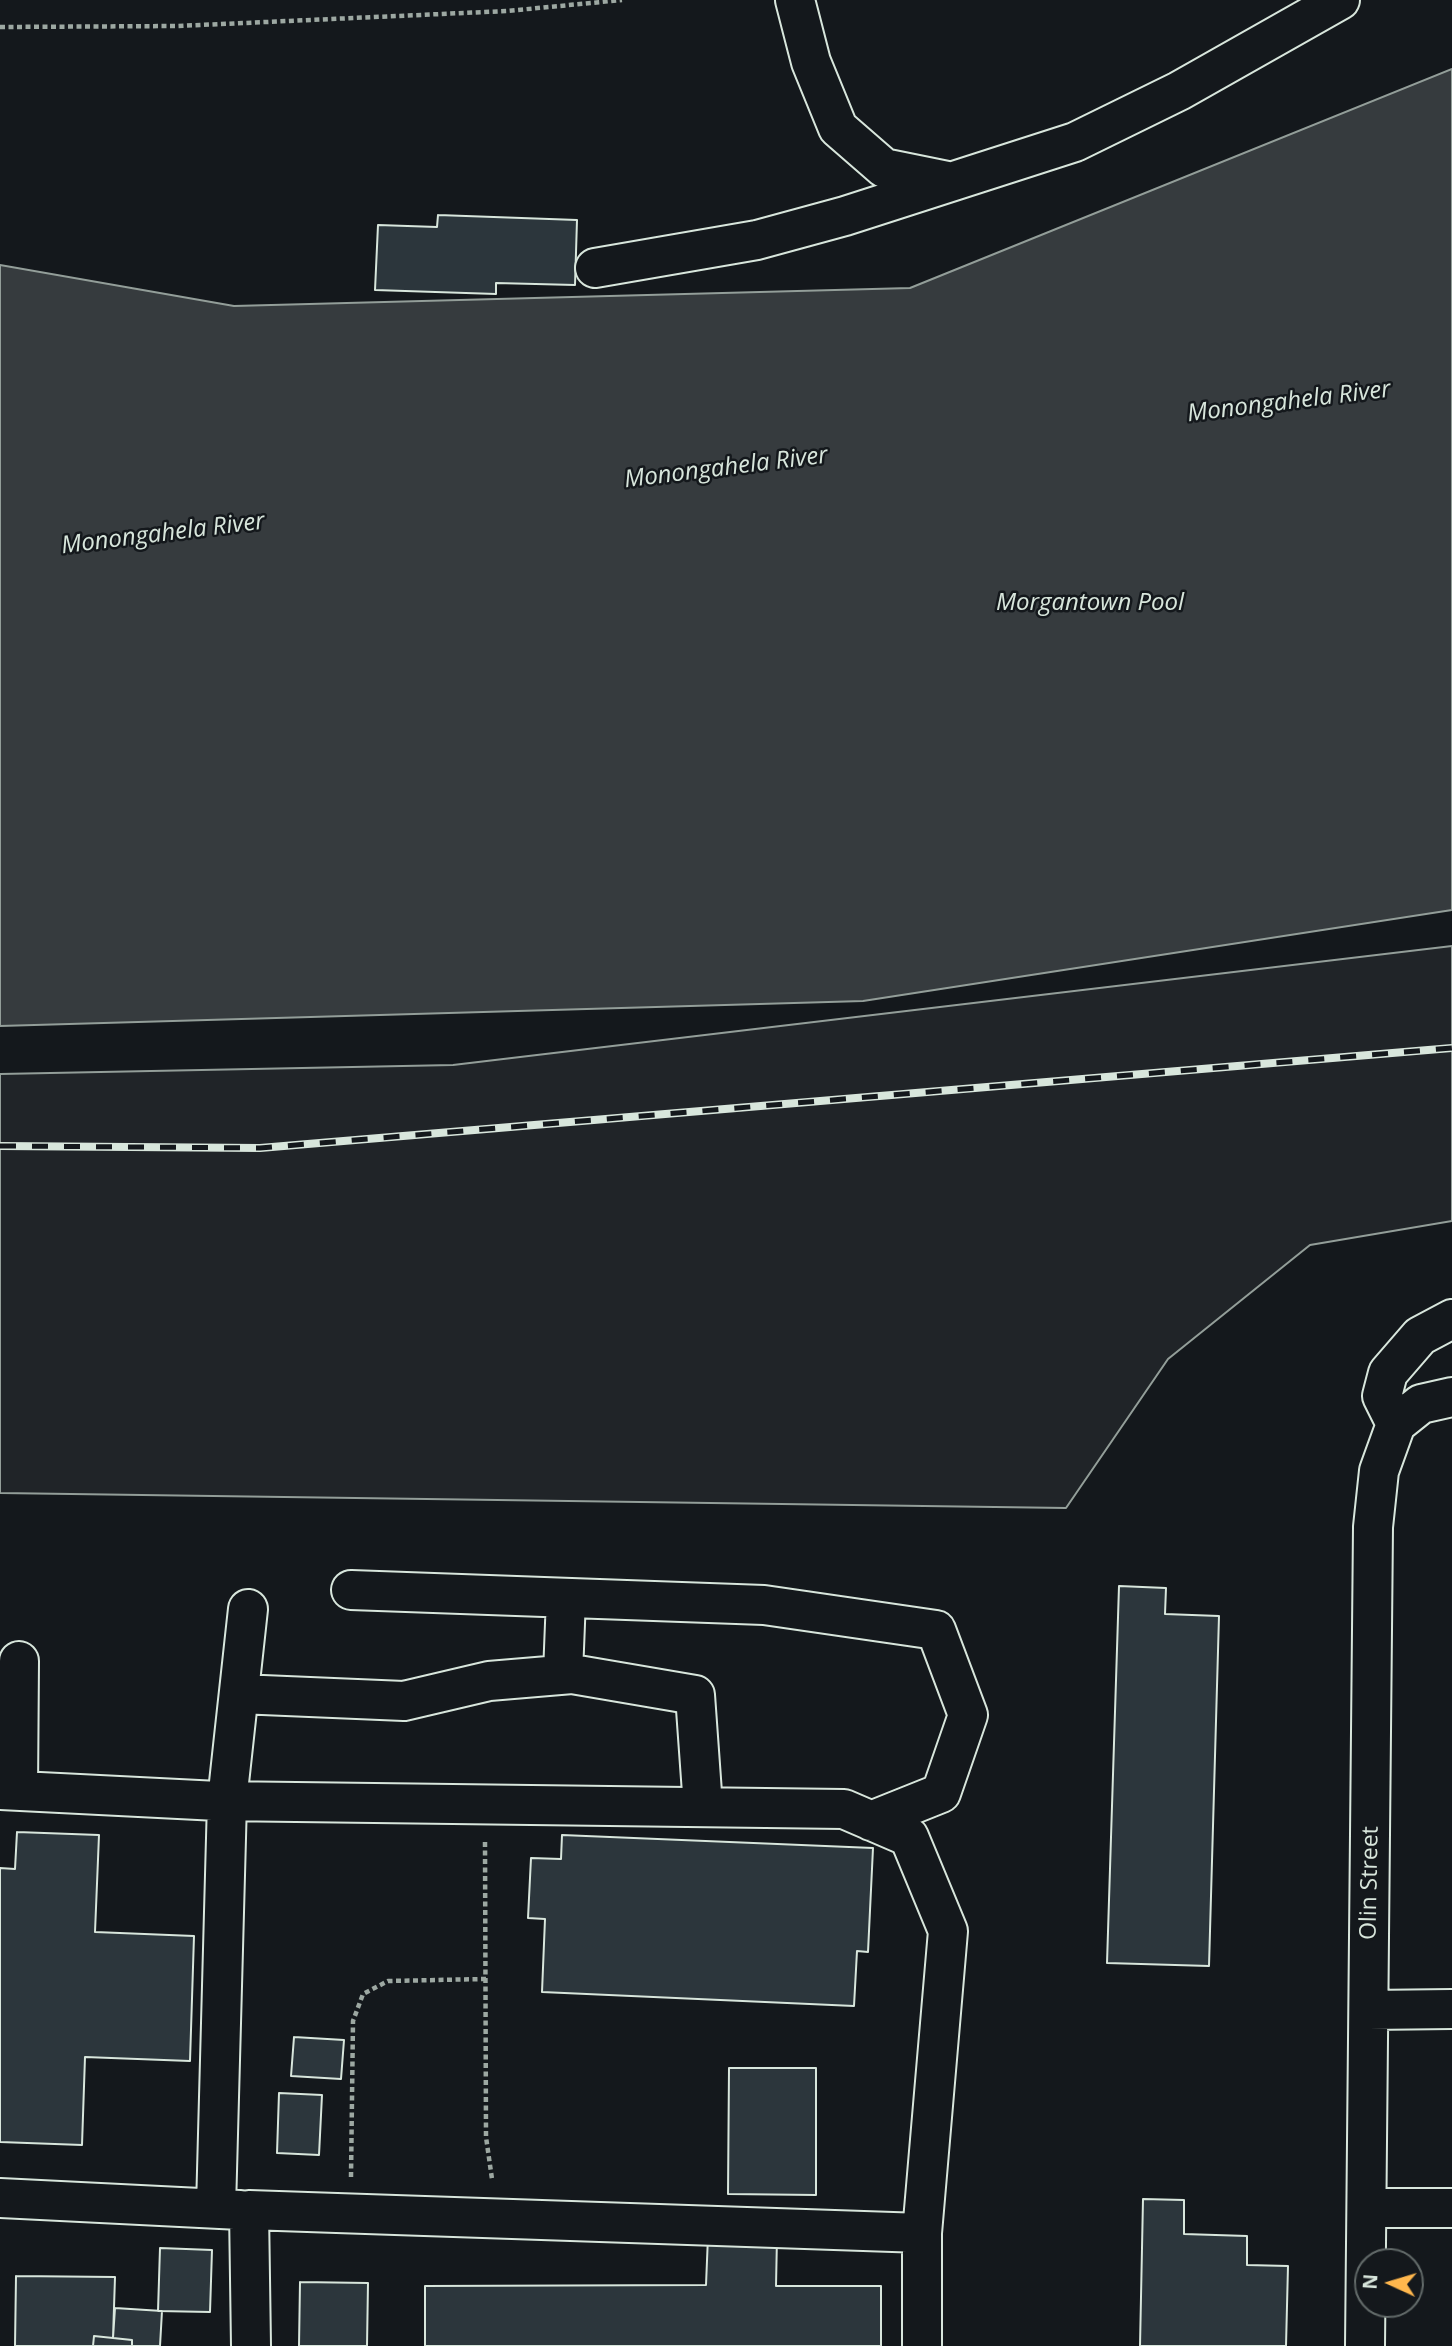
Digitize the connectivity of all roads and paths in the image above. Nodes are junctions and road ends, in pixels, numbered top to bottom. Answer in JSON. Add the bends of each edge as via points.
{"nodes":[{"id":1,"x":622,"y":0,"type":"edge"},
{"id":2,"x":796,"y":0,"type":"edge"},
{"id":3,"x":1340,"y":0,"type":"edge"},
{"id":4,"x":0,"y":27,"type":"edge"},
{"id":5,"x":954,"y":182,"type":"junction"},
{"id":6,"x":595,"y":268,"type":"dead end"},
{"id":7,"x":1452,"y":1319,"type":"edge"},
{"id":8,"x":1452,"y":1397,"type":"edge"},
{"id":9,"x":1396,"y":1424,"type":"junction"},
{"id":10,"x":351,"y":1590,"type":"dead end"},
{"id":11,"x":566,"y":1598,"type":"junction"},
{"id":12,"x":248,"y":1609,"type":"dead end"},
{"id":13,"x":19,"y":1661,"type":"dead end"},
{"id":14,"x":564,"y":1674,"type":"junction"},
{"id":15,"x":239,"y":1694,"type":"junction"},
{"id":16,"x":9,"y":1791,"type":"edge"},
{"id":17,"x":227,"y":1801,"type":"junction"},
{"id":18,"x":485,"y":1804,"type":"junction"},
{"id":19,"x":703,"y":1807,"type":"junction"},
{"id":20,"x":871,"y":1821,"type":"junction"},
{"id":21,"x":486,"y":1979,"type":"junction"},
{"id":22,"x":1369,"y":2010,"type":"junction"},
{"id":23,"x":1452,"y":2010,"type":"edge"},
{"id":24,"x":0,"y":2198,"type":"edge"},
{"id":25,"x":1367,"y":2208,"type":"junction"},
{"id":26,"x":1452,"y":2208,"type":"edge"},
{"id":27,"x":232,"y":2209,"type":"junction"},
{"id":28,"x":351,"y":2213,"type":"junction"},
{"id":29,"x":498,"y":2218,"type":"junction"},
{"id":30,"x":922,"y":2233,"type":"junction"},
{"id":31,"x":251,"y":2346,"type":"edge"},
{"id":32,"x":922,"y":2346,"type":"edge"},
{"id":33,"x":1364,"y":2346,"type":"edge"}],
"edges":[{"from":1,"to":4,"type":"path","via":[[507,11],[192,25]]},
{"from":2,"to":5,"type":"street","via":[[811,62],[838,128],[884,168]]},
{"from":3,"to":5,"type":"street","via":[[1179,91],[1075,142]]},
{"from":5,"to":6,"type":"street","via":[[757,240]]},
{"from":7,"to":9,"type":"street","via":[[1420,1336],[1388,1373],[1382,1396]]},
{"from":8,"to":9,"type":"street","via":[[1421,1404]]},
{"from":9,"to":22,"type":"street","name":"Olin Street","via":[[1378,1471],[1373,1527]]},
{"from":10,"to":11,"type":"street"},
{"from":11,"to":14,"type":"street"},
{"from":11,"to":20,"type":"street","via":[[764,1605],[936,1630],[968,1715],[940,1793]]},
{"from":12,"to":15,"type":"street"},
{"from":13,"to":16,"type":"street"},
{"from":14,"to":15,"type":"street","via":[[489,1681],[404,1701]]},
{"from":14,"to":19,"type":"street","via":[[695,1696]]},
{"from":15,"to":17,"type":"street"},
{"from":16,"to":17,"type":"street"},
{"from":17,"to":18,"type":"street"},
{"from":17,"to":27,"type":"street"},
{"from":18,"to":19,"type":"street"},
{"from":18,"to":21,"type":"path"},
{"from":19,"to":20,"type":"street","via":[[844,1809]]},
{"from":20,"to":30,"type":"street","via":[[909,1838],[948,1931]]},
{"from":21,"to":28,"type":"path","via":[[388,1981],[363,1994],[353,2021]]},
{"from":21,"to":29,"type":"path","via":[[486,2137]]},
{"from":22,"to":23,"type":"street"},
{"from":22,"to":25,"type":"street","name":"Olin Street"},
{"from":24,"to":27,"type":"street"},
{"from":25,"to":26,"type":"street"},
{"from":25,"to":33,"type":"street","name":"Olin Street"},
{"from":27,"to":28,"type":"street"},
{"from":27,"to":31,"type":"street"},
{"from":28,"to":29,"type":"street"},
{"from":29,"to":30,"type":"street"},
{"from":30,"to":32,"type":"street"}]}
